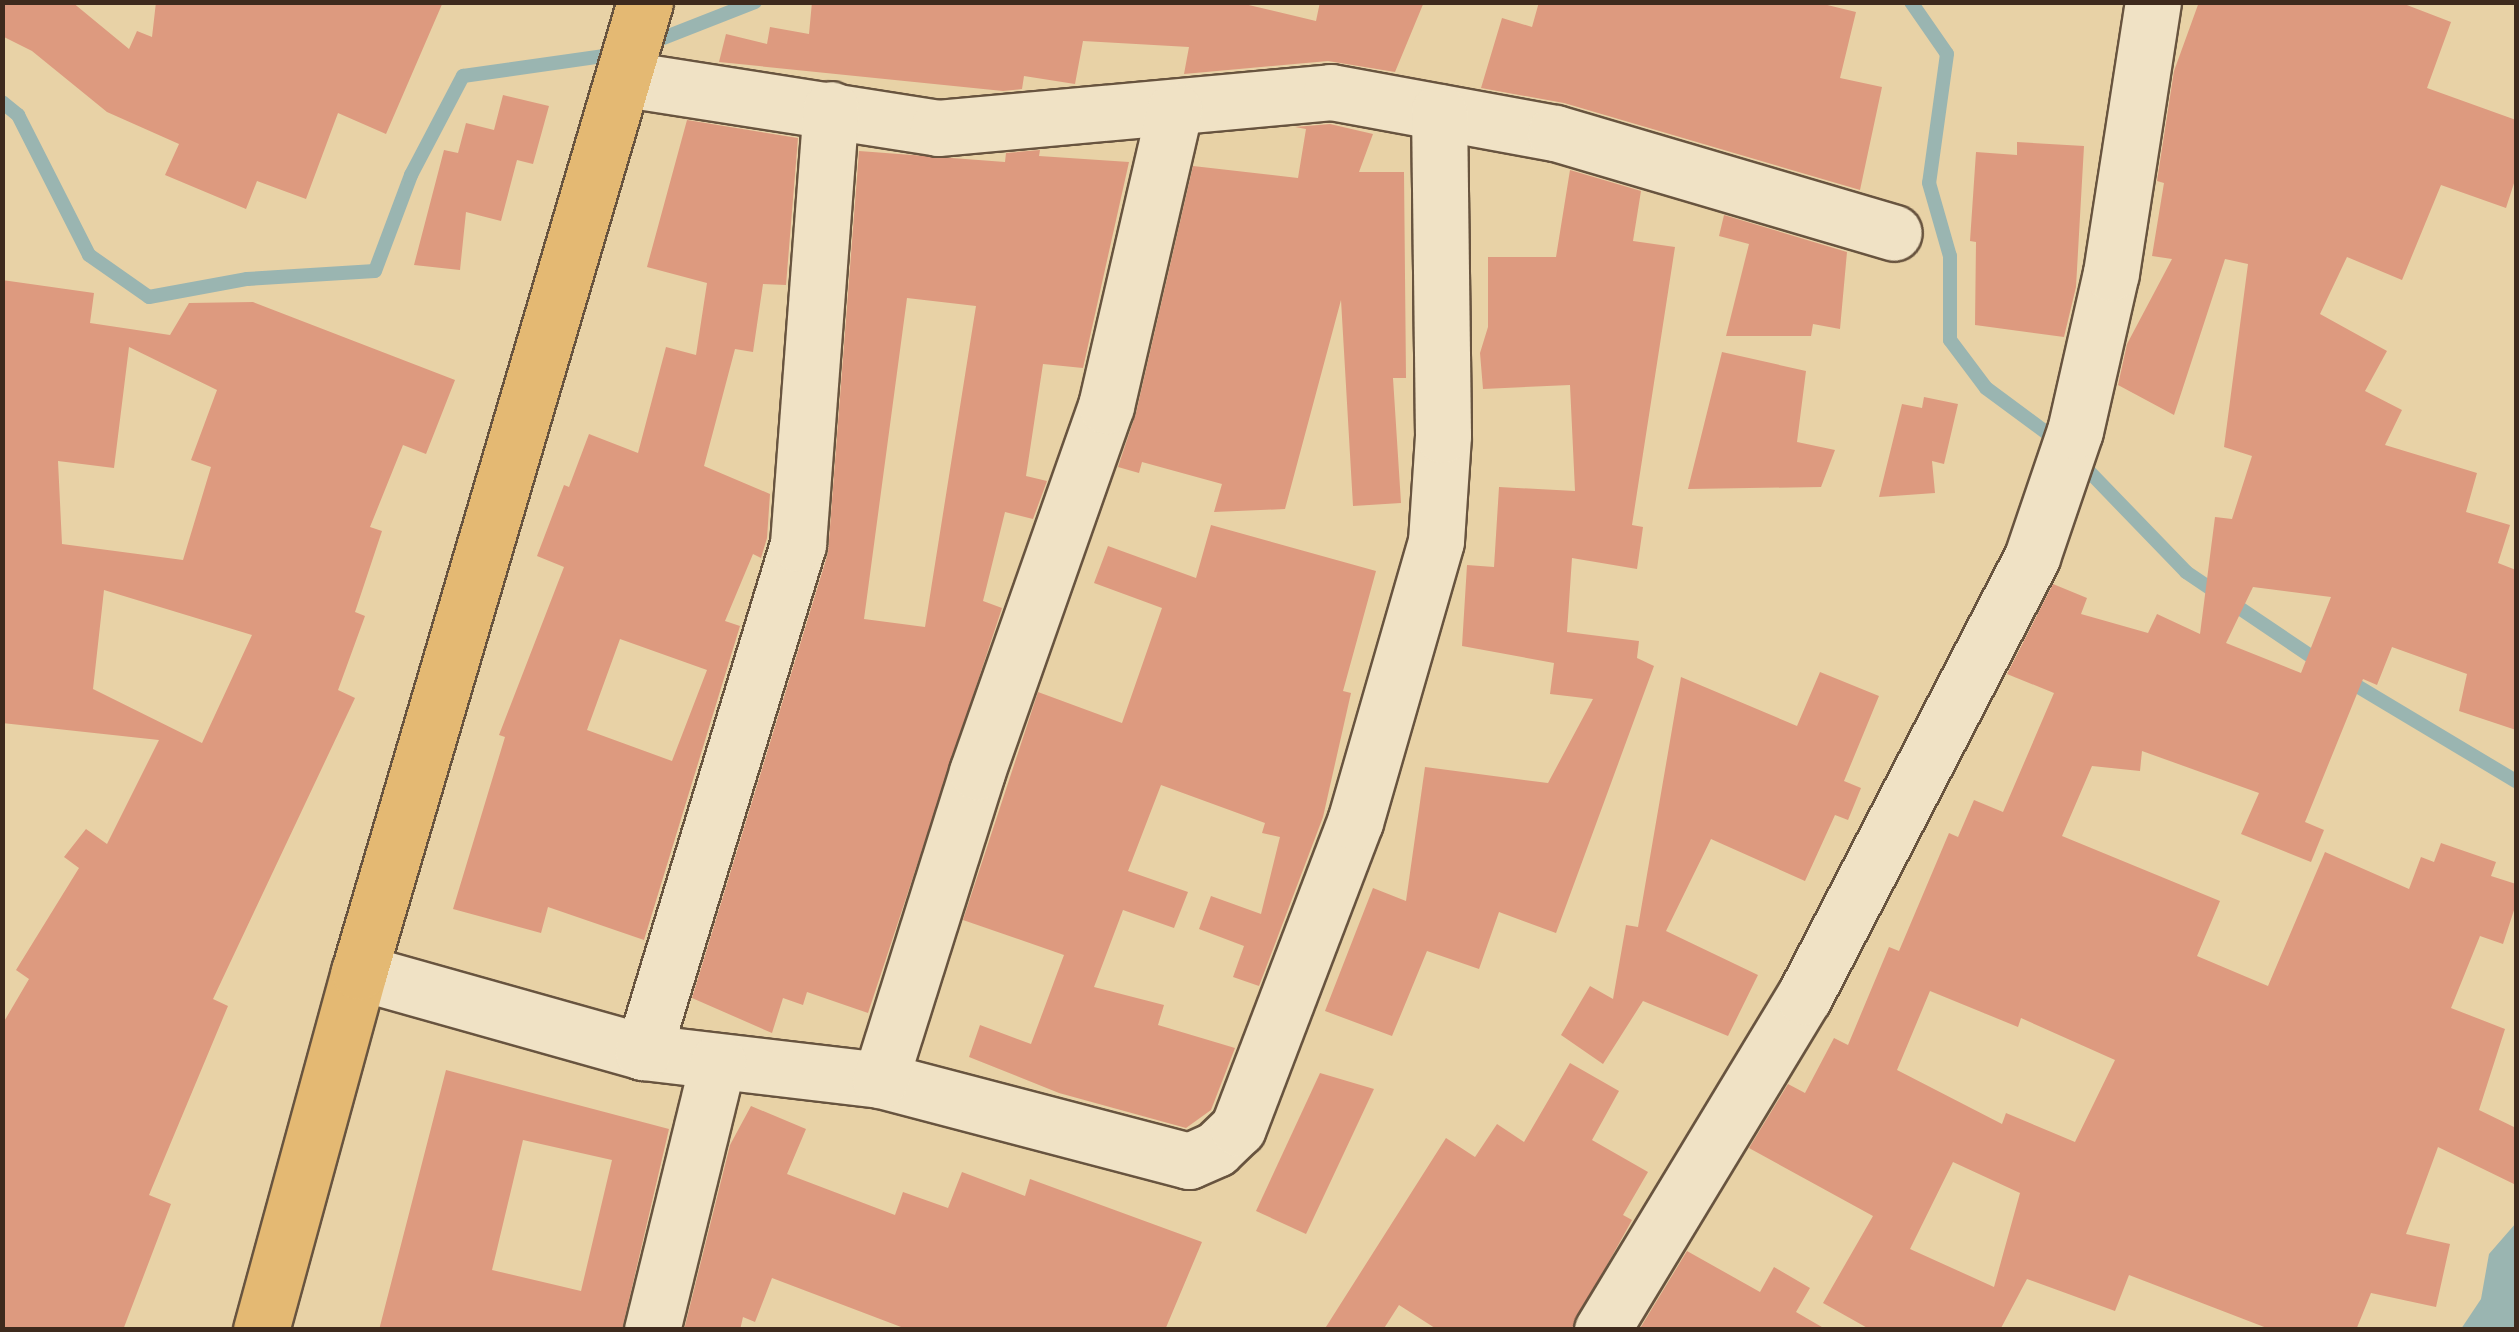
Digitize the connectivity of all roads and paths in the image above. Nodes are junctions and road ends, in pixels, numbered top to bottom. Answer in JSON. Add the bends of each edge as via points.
{"nodes":[{"id":1,"x":2153,"y":2,"type":"edge"},
{"id":2,"x":635,"y":30,"type":"edge"},
{"id":3,"x":831,"y":109,"type":"junction"},
{"id":4,"x":1174,"y":111,"type":"junction"},
{"id":5,"x":1439,"y":112,"type":"junction"},
{"id":6,"x":1894,"y":233,"type":"dead end"},
{"id":7,"x":358,"y":972,"type":"junction"},
{"id":8,"x":642,"y":1052,"type":"junction"},
{"id":9,"x":718,"y":1062,"type":"junction"},
{"id":10,"x":880,"y":1080,"type":"junction"},
{"id":11,"x":262,"y":1330,"type":"edge"},
{"id":12,"x":652,"y":1330,"type":"edge"},
{"id":13,"x":1602,"y":1330,"type":"edge"}],
"edges":[{"from":1,"to":13,"type":"street","via":[[2111,273],[2075,431],[2032,557],[1804,997]]},
{"from":2,"to":3,"type":"street"},
{"from":2,"to":7,"type":"highway"},
{"from":3,"to":4,"type":"street","via":[[938,128]]},
{"from":3,"to":8,"type":"street","via":[[798,544]]},
{"from":4,"to":5,"type":"street","via":[[1331,92]]},
{"from":4,"to":10,"type":"street","via":[[1106,406],[977,772]]},
{"from":5,"to":6,"type":"street","via":[[1555,133]]},
{"from":5,"to":10,"type":"street","via":[[1444,435],[1436,541],[1355,822],[1238,1128],[1189,1161]]},
{"from":7,"to":8,"type":"street"},
{"from":7,"to":11,"type":"highway"},
{"from":8,"to":9,"type":"street"},
{"from":9,"to":10,"type":"street"},
{"from":9,"to":12,"type":"street"}]}
